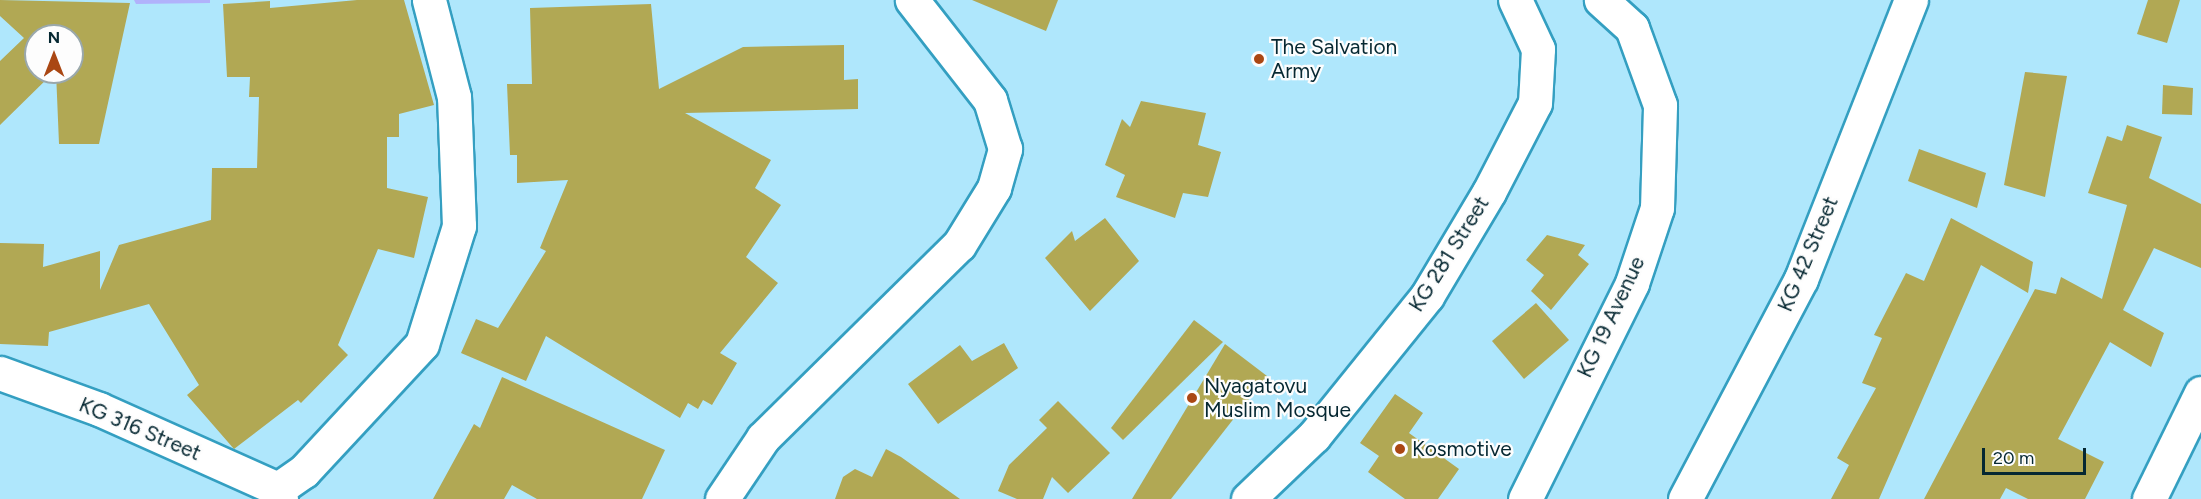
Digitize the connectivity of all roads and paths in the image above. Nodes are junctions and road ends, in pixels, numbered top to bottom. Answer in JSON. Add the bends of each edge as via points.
{"nodes":[{"id":1,"x":429,"y":0,"type":"edge"},
{"id":2,"x":912,"y":0,"type":"edge"},
{"id":3,"x":1515,"y":0,"type":"edge"},
{"id":4,"x":1601,"y":0,"type":"edge"},
{"id":5,"x":1906,"y":4,"type":"edge"},
{"id":6,"x":0,"y":373,"type":"edge"},
{"id":7,"x":2201,"y":393,"type":"edge"},
{"id":8,"x":279,"y":494,"type":"edge"},
{"id":9,"x":722,"y":499,"type":"edge"},
{"id":10,"x":1248,"y":499,"type":"edge"},
{"id":11,"x":1525,"y":499,"type":"edge"},
{"id":12,"x":1685,"y":499,"type":"edge"},
{"id":13,"x":2150,"y":499,"type":"edge"}],
"edges":[{"from":1,"to":8,"type":"street","via":[[454,97],[459,226],[422,344]]},
{"from":2,"to":9,"type":"street","via":[[990,100],[1005,149],[994,188],[959,245],[763,438]]},
{"from":3,"to":10,"type":"street","name":"KG 281 Street","via":[[1538,50],[1535,103],[1489,192],[1427,296],[1314,436]]},
{"from":4,"to":11,"type":"street","name":"KG 19 Avenue","via":[[1632,28],[1660,105],[1656,208],[1632,283]]},
{"from":5,"to":12,"type":"street","name":"KG 42 Street","via":[[1801,279]]},
{"from":6,"to":8,"type":"street","name":"KG 316 Street","via":[[99,409]]},
{"from":7,"to":13,"type":"street"}]}
